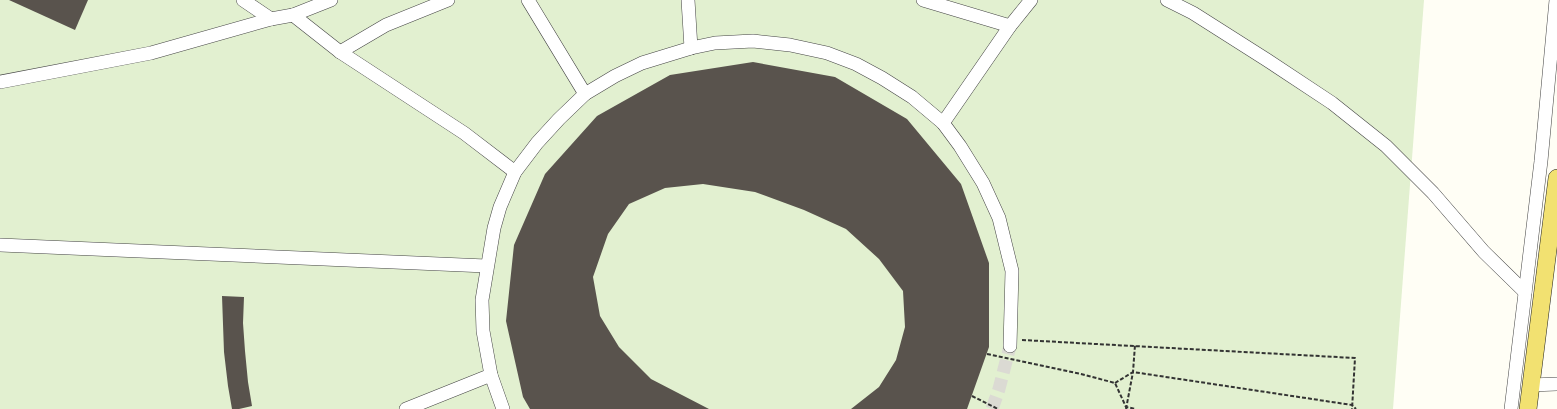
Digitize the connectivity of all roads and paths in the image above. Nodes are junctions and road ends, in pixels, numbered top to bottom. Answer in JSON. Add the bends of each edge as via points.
{"nodes":[{"id":1,"x":243,"y":0,"type":"edge"},
{"id":2,"x":331,"y":0,"type":"edge"},
{"id":3,"x":448,"y":0,"type":"edge"},
{"id":4,"x":528,"y":0,"type":"edge"},
{"id":5,"x":688,"y":0,"type":"edge"},
{"id":6,"x":923,"y":0,"type":"edge"},
{"id":7,"x":1031,"y":0,"type":"edge"},
{"id":8,"x":1167,"y":0,"type":"edge"},
{"id":9,"x":1556,"y":0,"type":"edge"},
{"id":10,"x":293,"y":15,"type":"junction"},
{"id":11,"x":271,"y":19,"type":"junction"},
{"id":12,"x":1010,"y":26,"type":"junction"},
{"id":13,"x":691,"y":48,"type":"junction"},
{"id":14,"x":340,"y":52,"type":"junction"},
{"id":15,"x":0,"y":82,"type":"edge"},
{"id":16,"x":585,"y":94,"type":"junction"},
{"id":17,"x":943,"y":123,"type":"junction"},
{"id":18,"x":515,"y":172,"type":"junction"},
{"id":19,"x":1557,"y":178,"type":"edge"},
{"id":20,"x":0,"y":245,"type":"edge"},
{"id":21,"x":486,"y":266,"type":"junction"},
{"id":22,"x":1525,"y":292,"type":"junction"},
{"id":23,"x":1010,"y":343,"type":"joint"},
{"id":24,"x":1135,"y":345,"type":"junction"},
{"id":25,"x":987,"y":354,"type":"dead end"},
{"id":26,"x":1133,"y":372,"type":"junction"},
{"id":27,"x":491,"y":375,"type":"junction"},
{"id":28,"x":1115,"y":383,"type":"junction"},
{"id":29,"x":1557,"y":384,"type":"edge"},
{"id":30,"x":1531,"y":385,"type":"junction"},
{"id":31,"x":972,"y":396,"type":"dead end"},
{"id":32,"x":1352,"y":406,"type":"junction"},
{"id":33,"x":1126,"y":408,"type":"edge"},
{"id":34,"x":406,"y":409,"type":"edge"},
{"id":35,"x":503,"y":409,"type":"edge"},
{"id":36,"x":998,"y":409,"type":"edge"},
{"id":37,"x":1136,"y":409,"type":"edge"},
{"id":38,"x":1352,"y":409,"type":"edge"},
{"id":39,"x":1356,"y":409,"type":"edge"},
{"id":40,"x":1511,"y":409,"type":"edge"},
{"id":41,"x":1528,"y":409,"type":"edge"}],
"edges":[{"from":1,"to":11,"type":"street"},
{"from":2,"to":10,"type":"street"},
{"from":3,"to":14,"type":"street","via":[[386,25]]},
{"from":4,"to":16,"type":"street"},
{"from":5,"to":13,"type":"street"},
{"from":6,"to":12,"type":"street"},
{"from":7,"to":12,"type":"street"},
{"from":8,"to":22,"type":"street","via":[[1193,13],[1268,60],[1332,103],[1386,146],[1433,193],[1484,252]]},
{"from":9,"to":22,"type":"street","via":[[1541,161]]},
{"from":10,"to":11,"type":"street"},
{"from":10,"to":14,"type":"street"},
{"from":11,"to":15,"type":"street","via":[[151,53]]},
{"from":12,"to":17,"type":"street"},
{"from":13,"to":16,"type":"street","via":[[642,63]]},
{"from":13,"to":17,"type":"street","via":[[715,43],[753,41],[790,45],[827,54],[856,64],[882,78],[912,97]]},
{"from":14,"to":18,"type":"street","via":[[464,133]]},
{"from":16,"to":18,"type":"street","via":[[537,143]]},
{"from":17,"to":23,"type":"street","via":[[983,183],[999,218],[1012,271]]},
{"from":18,"to":21,"type":"street","via":[[500,207]]},
{"from":19,"to":30,"type":"main road"},
{"from":20,"to":21,"type":"street"},
{"from":21,"to":27,"type":"street","via":[[482,300],[483,330]]},
{"from":22,"to":40,"type":"street"},
{"from":23,"to":24,"type":"path"},
{"from":24,"to":26,"type":"path"},
{"from":24,"to":32,"type":"path","via":[[1356,358]]},
{"from":25,"to":28,"type":"path"},
{"from":26,"to":28,"type":"path"},
{"from":26,"to":32,"type":"path"},
{"from":26,"to":33,"type":"path"},
{"from":27,"to":34,"type":"street"},
{"from":27,"to":35,"type":"street"},
{"from":28,"to":33,"type":"path"},
{"from":29,"to":30,"type":"street"},
{"from":30,"to":41,"type":"main road"},
{"from":31,"to":36,"type":"path"},
{"from":32,"to":38,"type":"path"},
{"from":32,"to":39,"type":"path"},
{"from":33,"to":37,"type":"path"}]}
